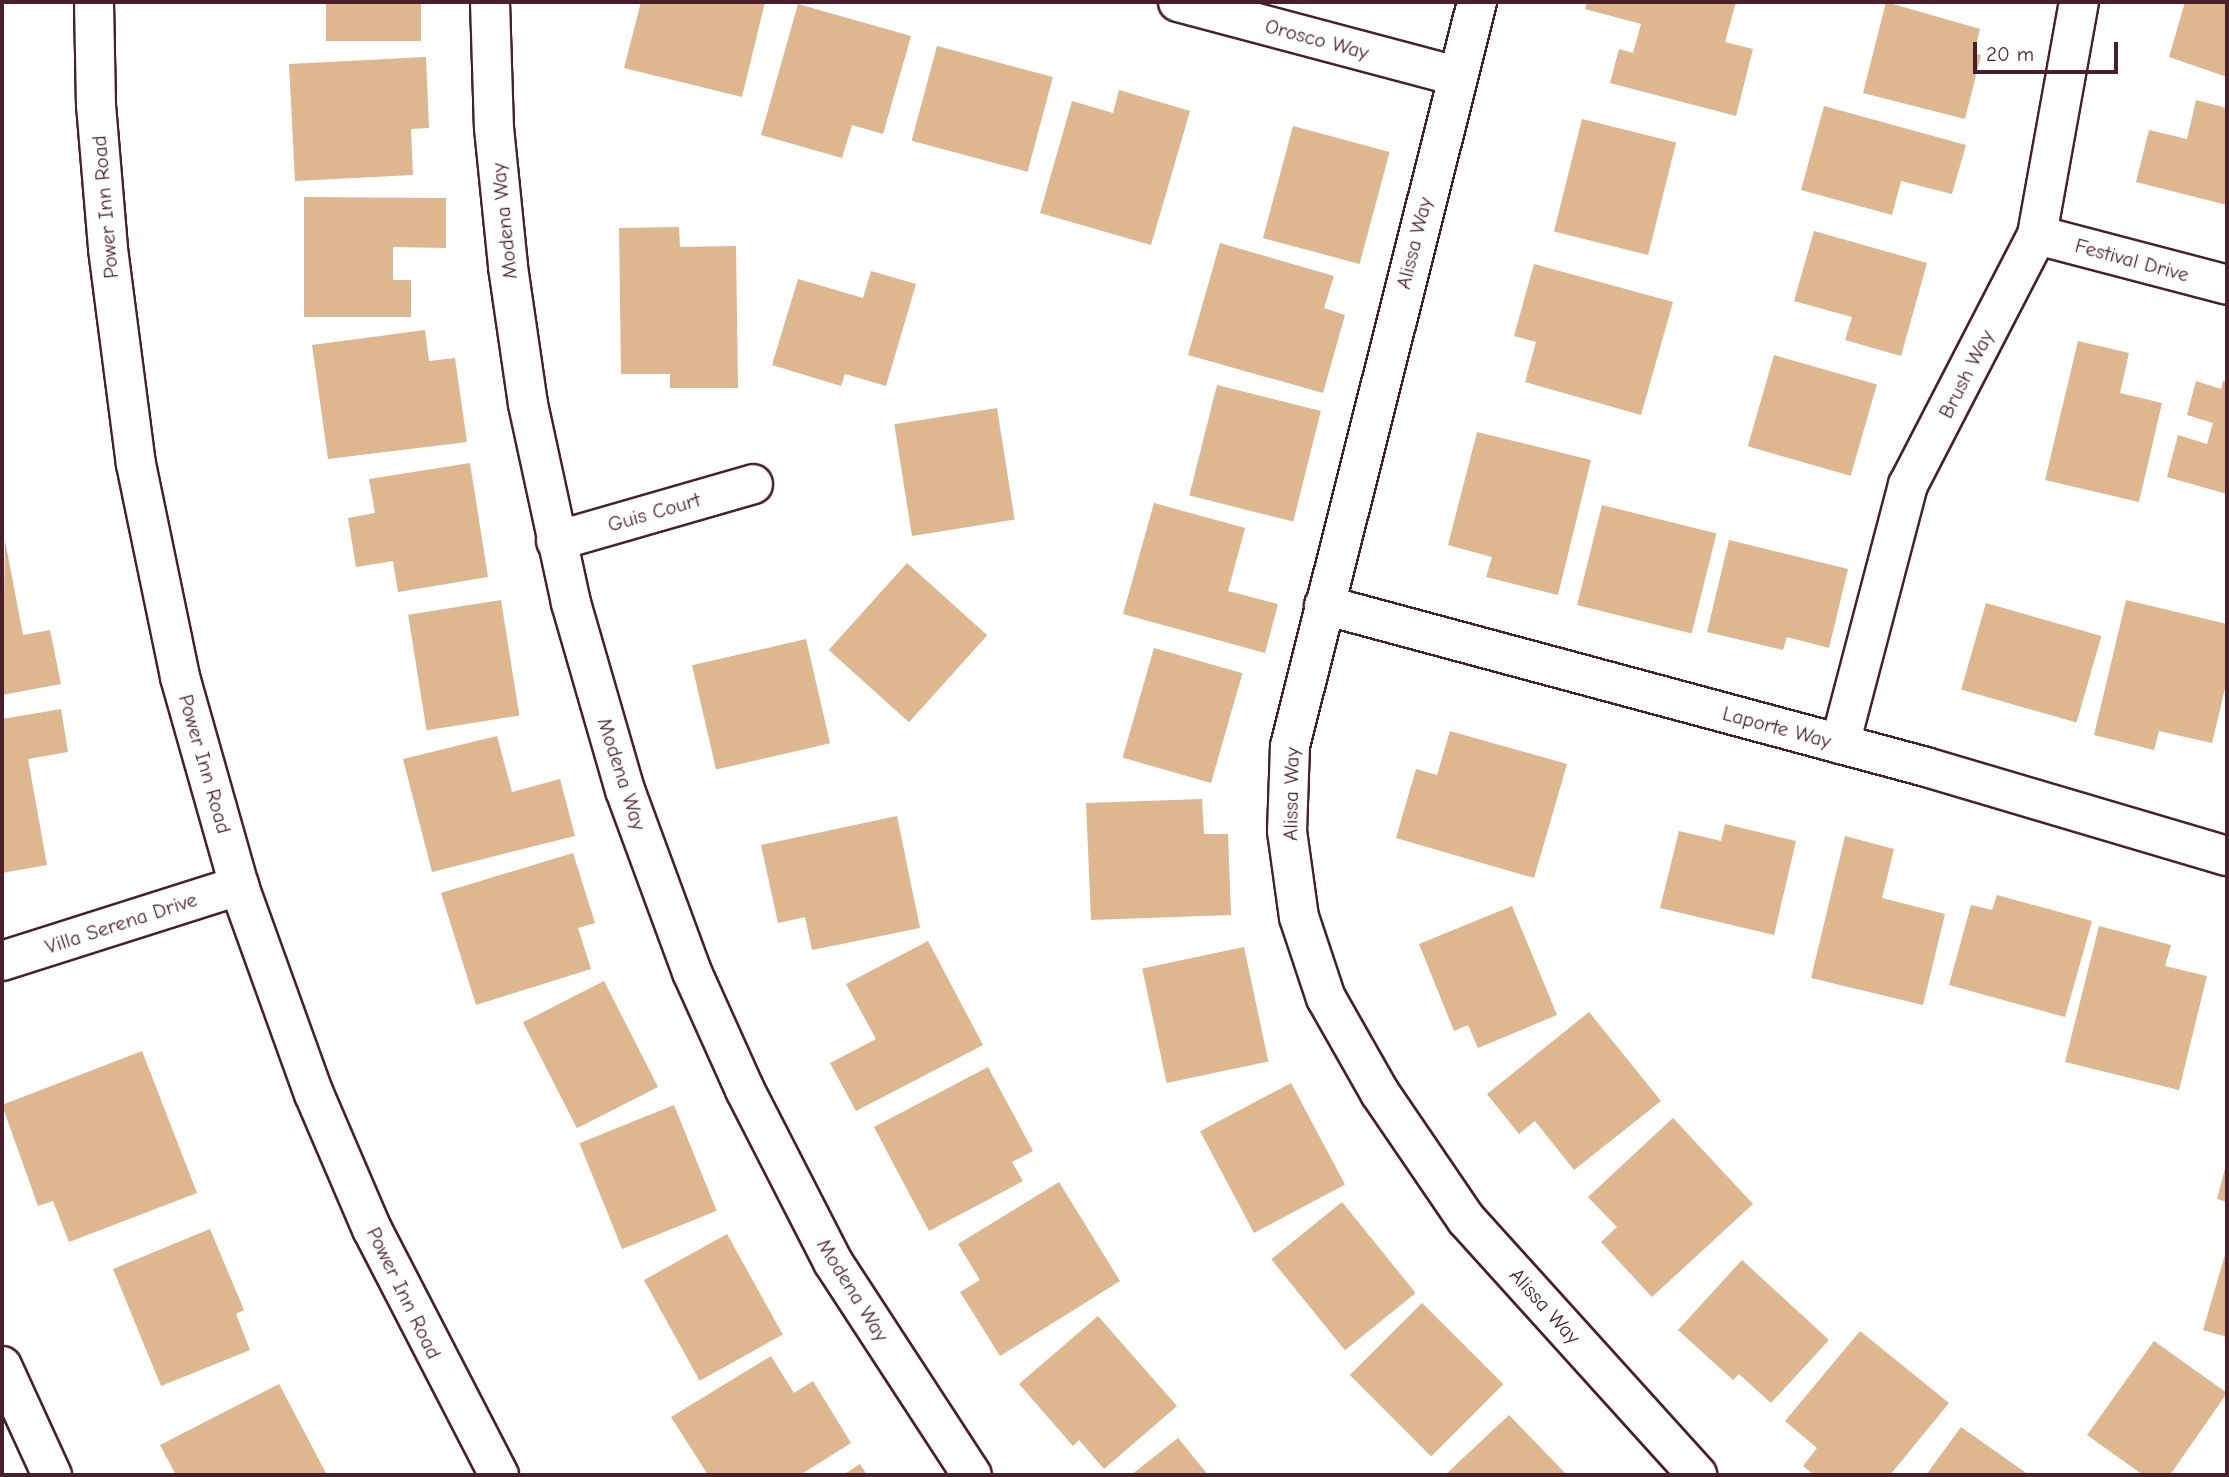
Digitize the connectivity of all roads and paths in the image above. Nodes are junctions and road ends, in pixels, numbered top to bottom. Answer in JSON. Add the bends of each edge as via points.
{"nodes":[{"id":1,"x":94,"y":2,"type":"edge"},
{"id":2,"x":490,"y":2,"type":"edge"},
{"id":3,"x":1178,"y":2,"type":"edge"},
{"id":4,"x":1477,"y":2,"type":"edge"},
{"id":5,"x":2079,"y":2,"type":"edge"},
{"id":6,"x":1456,"y":76,"type":"junction"},
{"id":7,"x":2037,"y":235,"type":"junction"},
{"id":8,"x":2227,"y":285,"type":"edge"},
{"id":9,"x":753,"y":484,"type":"dead end"},
{"id":10,"x":556,"y":541,"type":"junction"},
{"id":11,"x":1324,"y":605,"type":"junction"},
{"id":12,"x":1840,"y":744,"type":"junction"},
{"id":13,"x":2227,"y":856,"type":"edge"},
{"id":14,"x":239,"y":886,"type":"junction"},
{"id":15,"x":2,"y":961,"type":"edge"},
{"id":16,"x":2,"y":1366,"type":"edge"},
{"id":17,"x":52,"y":1475,"type":"edge"},
{"id":18,"x":499,"y":1475,"type":"edge"},
{"id":19,"x":972,"y":1475,"type":"edge"},
{"id":20,"x":1698,"y":1475,"type":"edge"}],
"edges":[{"from":1,"to":14,"type":"street","name":"Power Inn Road","via":[[107,249],[136,464],[180,677]]},
{"from":2,"to":10,"type":"street","name":"Modena Way","via":[[494,128],[508,267]]},
{"from":3,"to":6,"type":"street","name":"Orosco Way"},
{"from":4,"to":6,"type":"street","name":"Alissa Way"},
{"from":5,"to":7,"type":"street","name":"Brush Way"},
{"from":6,"to":11,"type":"street","name":"Alissa Way"},
{"from":7,"to":8,"type":"street","name":"Festival Drive"},
{"from":7,"to":12,"type":"street","name":"Brush Way","via":[[1908,485]]},
{"from":9,"to":10,"type":"street","name":"Guis Court"},
{"from":10,"to":19,"type":"street","name":"Modena Way","via":[[625,790],[692,972],[745,1090],[833,1262]]},
{"from":11,"to":12,"type":"street","name":"Laporte Way"},
{"from":11,"to":20,"type":"street","name":"Alissa Way","via":[[1290,746],[1287,831],[1299,917],[1326,998],[1380,1093],[1466,1219]]},
{"from":12,"to":13,"type":"street","name":"Laporte Way"},
{"from":14,"to":15,"type":"street","name":"Villa Serena Drive"},
{"from":14,"to":18,"type":"street","name":"Power Inn Road","via":[[314,1094],[366,1217]]},
{"from":16,"to":17,"type":"street"}]}
